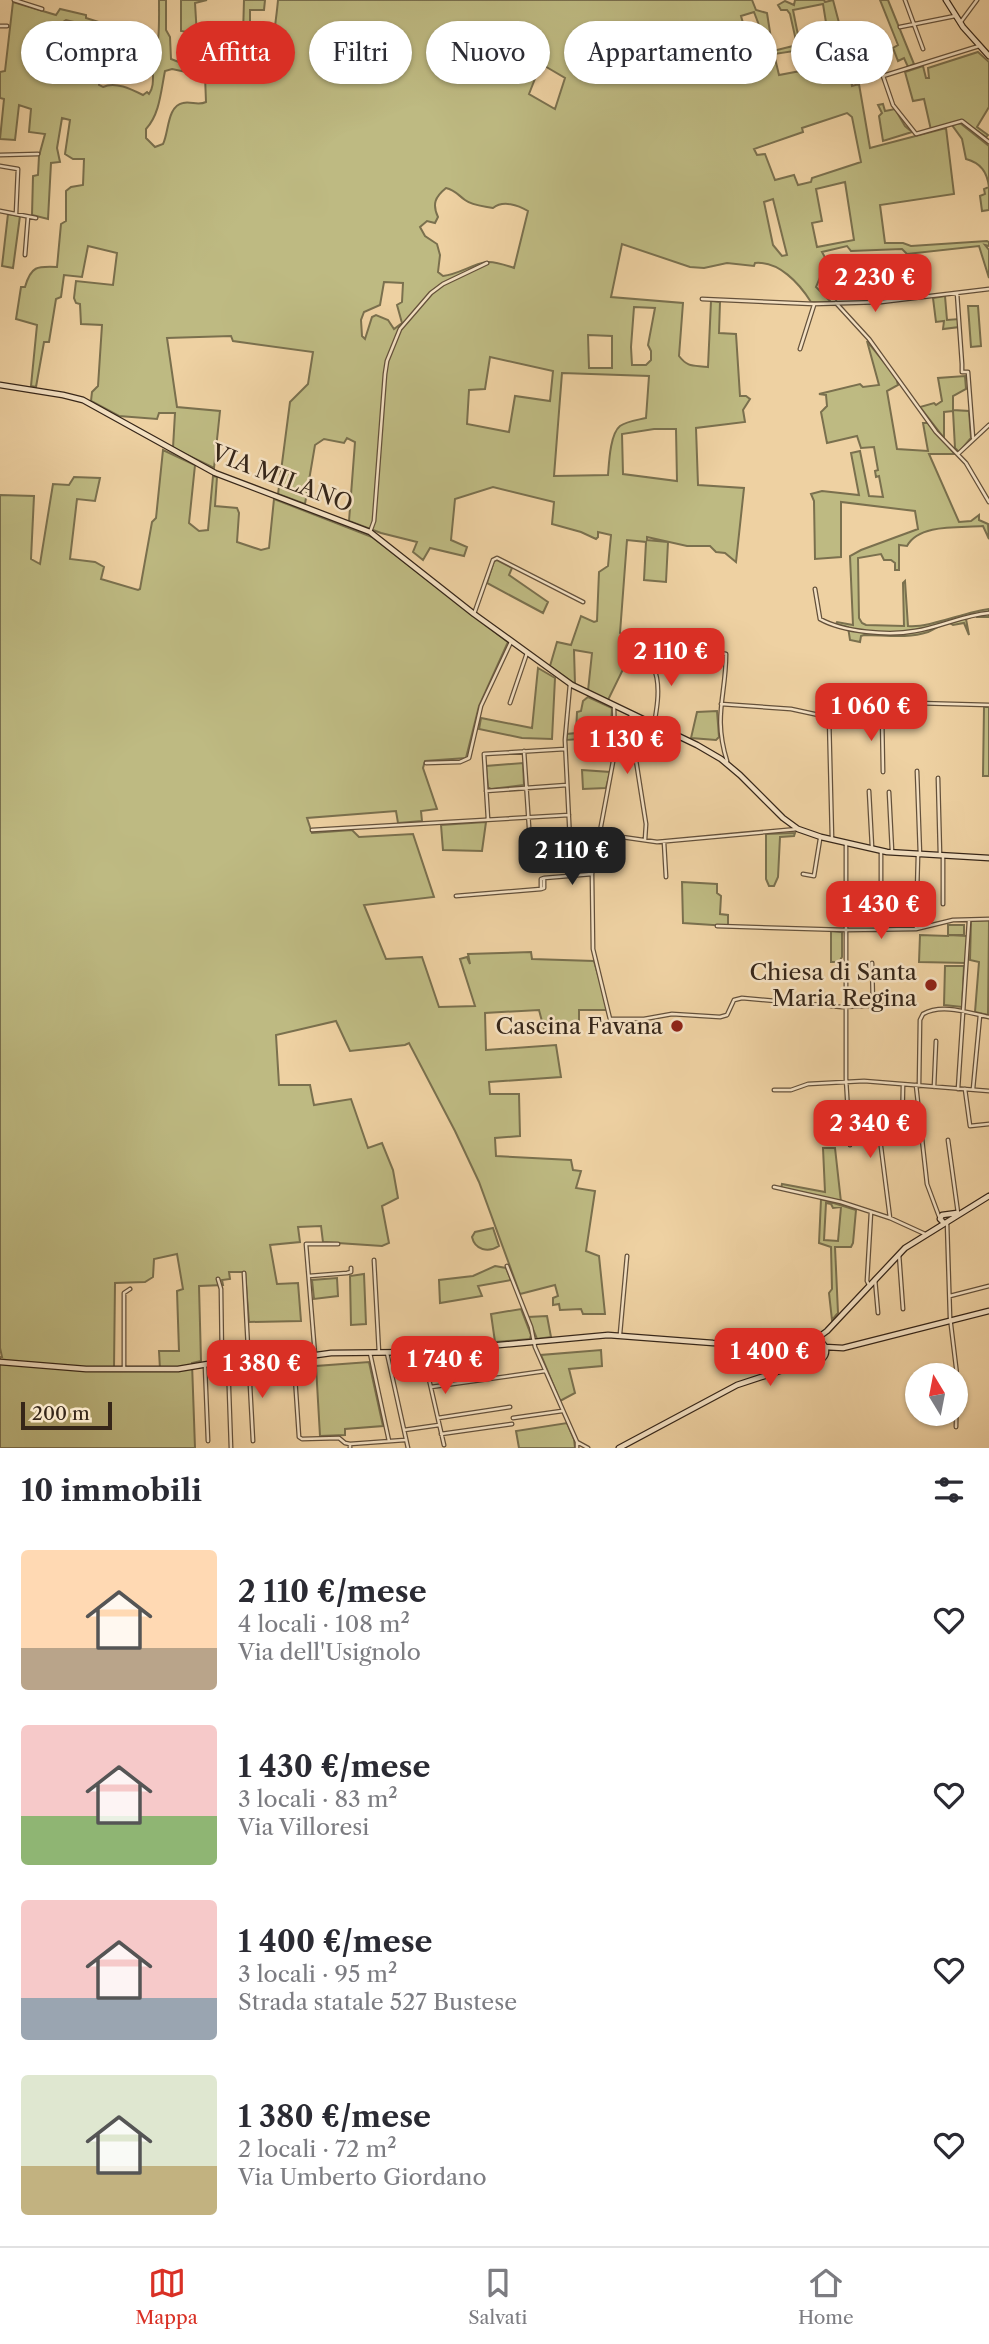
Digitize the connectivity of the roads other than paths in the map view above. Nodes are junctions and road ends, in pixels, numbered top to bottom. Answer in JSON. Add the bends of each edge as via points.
{"nodes":[{"id":1,"x":14,"y":0,"type":"edge"},
{"id":2,"x":905,"y":0,"type":"edge"},
{"id":3,"x":946,"y":0,"type":"edge"},
{"id":4,"x":977,"y":0,"type":"edge"},
{"id":5,"x":42,"y":9,"type":"dead end"},
{"id":6,"x":955,"y":16,"type":"junction"},
{"id":7,"x":960,"y":23,"type":"junction"},
{"id":8,"x":915,"y":24,"type":"junction"},
{"id":9,"x":0,"y":26,"type":"edge"},
{"id":10,"x":7,"y":26,"type":"dead end"},
{"id":11,"x":900,"y":27,"type":"dead end"},
{"id":12,"x":979,"y":47,"type":"junction"},
{"id":13,"x":923,"y":49,"type":"dead end"},
{"id":14,"x":988,"y":53,"type":"edge"},
{"id":15,"x":989,"y":142,"type":"edge"},
{"id":16,"x":37,"y":154,"type":"dead end"},
{"id":17,"x":1,"y":155,"type":"edge"},
{"id":18,"x":1,"y":166,"type":"edge"},
{"id":19,"x":0,"y":211,"type":"edge"},
{"id":20,"x":16,"y":214,"type":"junction"},
{"id":21,"x":29,"y":217,"type":"junction"},
{"id":22,"x":36,"y":218,"type":"dead end"},
{"id":23,"x":24,"y":255,"type":"dead end"},
{"id":24,"x":487,"y":263,"type":"dead end"},
{"id":25,"x":989,"y":289,"type":"edge"},
{"id":26,"x":957,"y":293,"type":"junction"},
{"id":27,"x":702,"y":299,"type":"dead end"},
{"id":28,"x":836,"y":303,"type":"junction"},
{"id":29,"x":814,"y":304,"type":"junction"},
{"id":30,"x":800,"y":349,"type":"dead end"},
{"id":31,"x":0,"y":385,"type":"edge"},
{"id":32,"x":989,"y":425,"type":"edge"},
{"id":33,"x":973,"y":438,"type":"junction"},
{"id":34,"x":958,"y":454,"type":"junction"},
{"id":35,"x":989,"y":502,"type":"edge"},
{"id":36,"x":370,"y":532,"type":"junction"},
{"id":37,"x":815,"y":589,"type":"dead end"},
{"id":38,"x":583,"y":601,"type":"dead end"},
{"id":39,"x":989,"y":613,"type":"edge"},
{"id":40,"x":474,"y":614,"type":"junction"},
{"id":41,"x":511,"y":641,"type":"junction"},
{"id":42,"x":628,"y":642,"type":"dead end"},
{"id":43,"x":528,"y":653,"type":"junction"},
{"id":44,"x":648,"y":659,"type":"junction"},
{"id":45,"x":570,"y":684,"type":"junction"},
{"id":46,"x":510,"y":703,"type":"dead end"},
{"id":47,"x":721,"y":704,"type":"junction"},
{"id":48,"x":989,"y":705,"type":"edge"},
{"id":49,"x":614,"y":706,"type":"junction"},
{"id":50,"x":882,"y":713,"type":"junction"},
{"id":51,"x":631,"y":714,"type":"junction"},
{"id":52,"x":829,"y":717,"type":"junction"},
{"id":53,"x":654,"y":725,"type":"junction"},
{"id":54,"x":565,"y":749,"type":"junction"},
{"id":55,"x":524,"y":751,"type":"junction"},
{"id":56,"x":426,"y":763,"type":"dead end"},
{"id":57,"x":727,"y":764,"type":"junction"},
{"id":58,"x":916,"y":771,"type":"dead end"},
{"id":59,"x":883,"y":772,"type":"dead end"},
{"id":60,"x":938,"y":778,"type":"dead end"},
{"id":61,"x":567,"y":785,"type":"junction"},
{"id":62,"x":526,"y":788,"type":"junction"},
{"id":63,"x":486,"y":791,"type":"junction"},
{"id":64,"x":869,"y":791,"type":"dead end"},
{"id":65,"x":889,"y":792,"type":"dead end"},
{"id":66,"x":569,"y":815,"type":"junction"},
{"id":67,"x":528,"y":817,"type":"junction"},
{"id":68,"x":488,"y":819,"type":"junction"},
{"id":69,"x":798,"y":829,"type":"junction"},
{"id":70,"x":312,"y":830,"type":"dead end"},
{"id":71,"x":821,"y":837,"type":"junction"},
{"id":72,"x":599,"y":839,"type":"junction"},
{"id":73,"x":832,"y":839,"type":"junction"},
{"id":74,"x":645,"y":840,"type":"junction"},
{"id":75,"x":570,"y":841,"type":"junction"},
{"id":76,"x":664,"y":841,"type":"junction"},
{"id":77,"x":846,"y":843,"type":"junction"},
{"id":78,"x":872,"y":849,"type":"junction"},
{"id":79,"x":881,"y":851,"type":"junction"},
{"id":80,"x":892,"y":852,"type":"junction"},
{"id":81,"x":919,"y":854,"type":"junction"},
{"id":82,"x":942,"y":856,"type":"junction"},
{"id":83,"x":989,"y":859,"type":"edge"},
{"id":84,"x":592,"y":874,"type":"junction"},
{"id":85,"x":803,"y":874,"type":"dead end"},
{"id":86,"x":666,"y":877,"type":"dead end"},
{"id":87,"x":456,"y":897,"type":"dead end"},
{"id":88,"x":943,"y":904,"type":"dead end"},
{"id":89,"x":989,"y":919,"type":"edge"},
{"id":90,"x":969,"y":920,"type":"junction"},
{"id":91,"x":717,"y":926,"type":"dead end"},
{"id":92,"x":916,"y":929,"type":"junction"},
{"id":93,"x":846,"y":930,"type":"junction"},
{"id":94,"x":881,"y":930,"type":"junction"},
{"id":95,"x":873,"y":963,"type":"dead end"},
{"id":96,"x":908,"y":1004,"type":"dead end"},
{"id":97,"x":846,"y":1006,"type":"junction"},
{"id":98,"x":873,"y":1006,"type":"junction"},
{"id":99,"x":963,"y":1012,"type":"junction"},
{"id":100,"x":980,"y":1015,"type":"junction"},
{"id":101,"x":989,"y":1017,"type":"edge"},
{"id":102,"x":936,"y":1041,"type":"dead end"},
{"id":103,"x":846,"y":1082,"type":"junction"},
{"id":104,"x":903,"y":1084,"type":"junction"},
{"id":105,"x":917,"y":1086,"type":"junction"},
{"id":106,"x":934,"y":1087,"type":"junction"},
{"id":107,"x":958,"y":1089,"type":"junction"},
{"id":108,"x":965,"y":1089,"type":"junction"},
{"id":109,"x":774,"y":1090,"type":"dead end"},
{"id":110,"x":973,"y":1090,"type":"junction"},
{"id":111,"x":989,"y":1091,"type":"edge"},
{"id":112,"x":989,"y":1124,"type":"edge"},
{"id":113,"x":948,"y":1140,"type":"dead end"},
{"id":114,"x":850,"y":1145,"type":"dead end"},
{"id":115,"x":774,"y":1187,"type":"dead end"},
{"id":116,"x":989,"y":1196,"type":"edge"},
{"id":117,"x":871,"y":1212,"type":"junction"},
{"id":118,"x":958,"y":1213,"type":"junction"},
{"id":119,"x":890,"y":1218,"type":"junction"},
{"id":120,"x":944,"y":1219,"type":"junction"},
{"id":121,"x":927,"y":1232,"type":"junction"},
{"id":122,"x":338,"y":1244,"type":"dead end"},
{"id":123,"x":899,"y":1254,"type":"junction"},
{"id":124,"x":627,"y":1256,"type":"dead end"},
{"id":125,"x":374,"y":1260,"type":"dead end"},
{"id":126,"x":507,"y":1266,"type":"dead end"},
{"id":127,"x":351,"y":1268,"type":"dead end"},
{"id":128,"x":244,"y":1273,"type":"dead end"},
{"id":129,"x":308,"y":1276,"type":"junction"},
{"id":130,"x":218,"y":1279,"type":"dead end"},
{"id":131,"x":875,"y":1279,"type":"junction"},
{"id":132,"x":869,"y":1285,"type":"junction"},
{"id":133,"x":989,"y":1286,"type":"edge"},
{"id":134,"x":130,"y":1289,"type":"dead end"},
{"id":135,"x":950,"y":1296,"type":"junction"},
{"id":136,"x":903,"y":1309,"type":"dead end"},
{"id":137,"x":950,"y":1311,"type":"junction"},
{"id":138,"x":989,"y":1311,"type":"edge"},
{"id":139,"x":878,"y":1314,"type":"dead end"},
{"id":140,"x":971,"y":1316,"type":"junction"},
{"id":141,"x":950,"y":1321,"type":"junction"},
{"id":142,"x":827,"y":1331,"type":"junction"},
{"id":143,"x":620,"y":1334,"type":"junction"},
{"id":144,"x":533,"y":1341,"type":"junction"},
{"id":145,"x":811,"y":1342,"type":"junction"},
{"id":146,"x":796,"y":1346,"type":"junction"},
{"id":147,"x":824,"y":1346,"type":"junction"},
{"id":148,"x":843,"y":1348,"type":"junction"},
{"id":149,"x":423,"y":1352,"type":"junction"},
{"id":150,"x":370,"y":1353,"type":"junction"},
{"id":151,"x":379,"y":1353,"type":"junction"},
{"id":152,"x":387,"y":1353,"type":"junction"},
{"id":153,"x":806,"y":1353,"type":"junction"},
{"id":154,"x":315,"y":1355,"type":"junction"},
{"id":155,"x":824,"y":1356,"type":"junction"},
{"id":156,"x":294,"y":1360,"type":"junction"},
{"id":157,"x":813,"y":1360,"type":"junction"},
{"id":158,"x":248,"y":1361,"type":"junction"},
{"id":159,"x":0,"y":1362,"type":"edge"},
{"id":160,"x":225,"y":1362,"type":"junction"},
{"id":161,"x":205,"y":1366,"type":"junction"},
{"id":162,"x":794,"y":1366,"type":"junction"},
{"id":163,"x":124,"y":1369,"type":"junction"},
{"id":164,"x":545,"y":1371,"type":"junction"},
{"id":165,"x":431,"y":1387,"type":"junction"},
{"id":166,"x":510,"y":1407,"type":"dead end"},
{"id":167,"x":563,"y":1410,"type":"junction"},
{"id":168,"x":438,"y":1418,"type":"junction"},
{"id":169,"x":513,"y":1418,"type":"dead end"},
{"id":170,"x":512,"y":1424,"type":"dead end"},
{"id":171,"x":439,"y":1425,"type":"junction"},
{"id":172,"x":957,"y":1427,"type":"dead end"},
{"id":173,"x":404,"y":1430,"type":"junction"},
{"id":174,"x":441,"y":1434,"type":"junction"},
{"id":175,"x":406,"y":1440,"type":"junction"},
{"id":176,"x":208,"y":1441,"type":"dead end"},
{"id":177,"x":253,"y":1441,"type":"dead end"},
{"id":178,"x":389,"y":1441,"type":"junction"},
{"id":179,"x":578,"y":1442,"type":"junction"},
{"id":180,"x":350,"y":1446,"type":"edge"},
{"id":181,"x":444,"y":1446,"type":"dead end"},
{"id":182,"x":231,"y":1448,"type":"edge"},
{"id":183,"x":408,"y":1448,"type":"edge"},
{"id":184,"x":577,"y":1448,"type":"edge"},
{"id":185,"x":588,"y":1448,"type":"edge"},
{"id":186,"x":619,"y":1448,"type":"edge"}],
"edges":[{"from":1,"to":5,"type":"street"},
{"from":2,"to":8,"type":"street"},
{"from":3,"to":6,"type":"street"},
{"from":4,"to":7,"type":"street"},
{"from":6,"to":7,"type":"street"},
{"from":6,"to":8,"type":"street"},
{"from":7,"to":12,"type":"street"},
{"from":8,"to":11,"type":"street"},
{"from":8,"to":13,"type":"street"},
{"from":9,"to":10,"type":"street"},
{"from":12,"to":14,"type":"street"},
{"from":12,"to":15,"type":"street","via":[[883,76],[893,105],[916,134],[962,121]]},
{"from":16,"to":17,"type":"street"},
{"from":17,"to":18,"type":"street"},
{"from":18,"to":20,"type":"street","via":[[18,169]]},
{"from":19,"to":20,"type":"street"},
{"from":20,"to":21,"type":"street"},
{"from":21,"to":22,"type":"street"},
{"from":21,"to":23,"type":"street"},
{"from":24,"to":36,"type":"street","via":[[431,293],[400,329],[385,373]]},
{"from":25,"to":26,"type":"street"},
{"from":26,"to":28,"type":"street"},
{"from":26,"to":33,"type":"street","via":[[961,364],[962,372],[968,372]]},
{"from":27,"to":29,"type":"street"},
{"from":28,"to":29,"type":"street"},
{"from":28,"to":34,"type":"street"},
{"from":29,"to":30,"type":"street"},
{"from":31,"to":36,"type":"street","name":"VIA MILANO","via":[[83,400],[201,466]]},
{"from":32,"to":33,"type":"street"},
{"from":33,"to":34,"type":"street"},
{"from":34,"to":35,"type":"street"},
{"from":36,"to":40,"type":"street","name":"VIA MILANO"},
{"from":37,"to":39,"type":"street","via":[[820,619],[852,630],[915,632]]},
{"from":38,"to":40,"type":"street","via":[[497,558]]},
{"from":40,"to":41,"type":"street","name":"VIA MILANO"},
{"from":41,"to":43,"type":"street","name":"VIA MILANO"},
{"from":41,"to":56,"type":"street","via":[[482,704],[468,760]]},
{"from":42,"to":44,"type":"street"},
{"from":43,"to":45,"type":"street","name":"VIA MILANO"},
{"from":43,"to":46,"type":"street"},
{"from":44,"to":47,"type":"street","via":[[648,641],[654,640],[725,653]]},
{"from":44,"to":53,"type":"street","via":[[659,680]]},
{"from":45,"to":49,"type":"street","name":"VIA MILANO"},
{"from":45,"to":54,"type":"street"},
{"from":47,"to":52,"type":"street"},
{"from":47,"to":57,"type":"street","via":[[719,735]]},
{"from":48,"to":50,"type":"street","via":[[916,703]]},
{"from":49,"to":51,"type":"street","name":"VIA MILANO"},
{"from":49,"to":72,"type":"street","via":[[615,750]]},
{"from":50,"to":52,"type":"street"},
{"from":50,"to":59,"type":"street"},
{"from":51,"to":53,"type":"street","name":"VIA MILANO"},
{"from":51,"to":74,"type":"street"},
{"from":52,"to":73,"type":"street"},
{"from":53,"to":57,"type":"street","name":"VIA MILANO"},
{"from":54,"to":55,"type":"street"},
{"from":54,"to":61,"type":"street"},
{"from":55,"to":62,"type":"street"},
{"from":55,"to":63,"type":"street","via":[[484,754]]},
{"from":57,"to":69,"type":"street","name":"VIA MILANO"},
{"from":58,"to":81,"type":"street"},
{"from":60,"to":82,"type":"street"},
{"from":61,"to":62,"type":"street"},
{"from":61,"to":66,"type":"street"},
{"from":62,"to":63,"type":"street"},
{"from":62,"to":67,"type":"street"},
{"from":63,"to":68,"type":"street"},
{"from":64,"to":78,"type":"street"},
{"from":65,"to":80,"type":"street"},
{"from":66,"to":67,"type":"street"},
{"from":66,"to":75,"type":"street"},
{"from":67,"to":68,"type":"street"},
{"from":67,"to":75,"type":"street","via":[[530,842]]},
{"from":68,"to":70,"type":"street"},
{"from":69,"to":71,"type":"street"},
{"from":69,"to":76,"type":"street"},
{"from":71,"to":73,"type":"street"},
{"from":71,"to":85,"type":"street","via":[[814,876]]},
{"from":72,"to":74,"type":"street"},
{"from":72,"to":75,"type":"street"},
{"from":72,"to":84,"type":"street"},
{"from":73,"to":77,"type":"street"},
{"from":74,"to":76,"type":"street"},
{"from":76,"to":86,"type":"street"},
{"from":77,"to":78,"type":"street"},
{"from":77,"to":93,"type":"street"},
{"from":78,"to":79,"type":"street"},
{"from":79,"to":80,"type":"street"},
{"from":79,"to":94,"type":"street"},
{"from":80,"to":81,"type":"street"},
{"from":81,"to":82,"type":"street"},
{"from":81,"to":92,"type":"street"},
{"from":82,"to":83,"type":"street"},
{"from":82,"to":88,"type":"street"},
{"from":84,"to":87,"type":"street","via":[[544,878],[541,889]]},
{"from":84,"to":97,"type":"street","via":[[593,949],[610,1019],[724,1016],[733,1001],[742,998]]},
{"from":89,"to":90,"type":"street"},
{"from":90,"to":92,"type":"street"},
{"from":90,"to":99,"type":"street"},
{"from":91,"to":93,"type":"street"},
{"from":92,"to":94,"type":"street"},
{"from":93,"to":94,"type":"street"},
{"from":93,"to":97,"type":"street"},
{"from":95,"to":98,"type":"street"},
{"from":96,"to":98,"type":"street"},
{"from":97,"to":98,"type":"street"},
{"from":97,"to":103,"type":"street"},
{"from":99,"to":100,"type":"street"},
{"from":99,"to":105,"type":"street","via":[[923,1014]]},
{"from":99,"to":107,"type":"street"},
{"from":100,"to":101,"type":"street"},
{"from":100,"to":110,"type":"street"},
{"from":102,"to":106,"type":"street"},
{"from":103,"to":104,"type":"street"},
{"from":103,"to":109,"type":"street"},
{"from":103,"to":114,"type":"street"},
{"from":104,"to":105,"type":"street"},
{"from":104,"to":119,"type":"street","via":[[902,1136],[880,1139]]},
{"from":105,"to":106,"type":"street"},
{"from":105,"to":120,"type":"street","via":[[926,1181],[936,1211]]},
{"from":106,"to":107,"type":"street"},
{"from":107,"to":108,"type":"street"},
{"from":108,"to":110,"type":"street"},
{"from":108,"to":112,"type":"street","via":[[970,1126]]},
{"from":110,"to":111,"type":"street"},
{"from":113,"to":118,"type":"street"},
{"from":115,"to":117,"type":"street"},
{"from":116,"to":118,"type":"street"},
{"from":117,"to":119,"type":"street"},
{"from":117,"to":132,"type":"street"},
{"from":118,"to":120,"type":"street"},
{"from":119,"to":121,"type":"street"},
{"from":120,"to":121,"type":"street"},
{"from":120,"to":135,"type":"street"},
{"from":121,"to":123,"type":"street"},
{"from":122,"to":129,"type":"street","via":[[306,1244]]},
{"from":123,"to":131,"type":"street"},
{"from":123,"to":136,"type":"street"},
{"from":124,"to":143,"type":"street"},
{"from":125,"to":151,"type":"street"},
{"from":126,"to":144,"type":"street"},
{"from":127,"to":129,"type":"street","via":[[347,1273]]},
{"from":128,"to":158,"type":"street"},
{"from":129,"to":154,"type":"street"},
{"from":130,"to":160,"type":"street"},
{"from":131,"to":132,"type":"street"},
{"from":131,"to":139,"type":"street"},
{"from":132,"to":142,"type":"street"},
{"from":133,"to":135,"type":"street"},
{"from":134,"to":163,"type":"street","via":[[124,1293]]},
{"from":135,"to":137,"type":"street"},
{"from":137,"to":140,"type":"street","via":[[956,1317]]},
{"from":137,"to":141,"type":"street"},
{"from":138,"to":140,"type":"street"},
{"from":140,"to":141,"type":"street"},
{"from":141,"to":148,"type":"street"},
{"from":141,"to":172,"type":"street"},
{"from":142,"to":145,"type":"street"},
{"from":142,"to":147,"type":"street"},
{"from":143,"to":144,"type":"street"},
{"from":143,"to":146,"type":"street"},
{"from":144,"to":149,"type":"street"},
{"from":144,"to":164,"type":"street"},
{"from":145,"to":146,"type":"street"},
{"from":145,"to":147,"type":"street"},
{"from":145,"to":153,"type":"street"},
{"from":146,"to":153,"type":"street"},
{"from":147,"to":148,"type":"street"},
{"from":147,"to":155,"type":"street"},
{"from":148,"to":155,"type":"street"},
{"from":149,"to":152,"type":"street"},
{"from":149,"to":165,"type":"street"},
{"from":150,"to":151,"type":"street"},
{"from":150,"to":154,"type":"street"},
{"from":150,"to":178,"type":"street"},
{"from":151,"to":152,"type":"street"},
{"from":152,"to":173,"type":"street"},
{"from":153,"to":157,"type":"street"},
{"from":153,"to":162,"type":"street"},
{"from":154,"to":156,"type":"street"},
{"from":155,"to":157,"type":"street"},
{"from":156,"to":158,"type":"street","via":[[290,1354],[286,1359]]},
{"from":156,"to":180,"type":"street","via":[[299,1437],[339,1438]]},
{"from":157,"to":162,"type":"street"},
{"from":158,"to":160,"type":"street"},
{"from":158,"to":177,"type":"street"},
{"from":159,"to":163,"type":"street"},
{"from":160,"to":161,"type":"street"},
{"from":160,"to":182,"type":"street"},
{"from":161,"to":163,"type":"street"},
{"from":161,"to":176,"type":"street"},
{"from":162,"to":186,"type":"street","via":[[737,1385]]},
{"from":164,"to":165,"type":"street"},
{"from":164,"to":167,"type":"street"},
{"from":165,"to":168,"type":"street"},
{"from":166,"to":168,"type":"street"},
{"from":167,"to":169,"type":"street"},
{"from":167,"to":179,"type":"street"},
{"from":168,"to":171,"type":"street"},
{"from":170,"to":174,"type":"street"},
{"from":171,"to":173,"type":"street"},
{"from":171,"to":174,"type":"street"},
{"from":173,"to":175,"type":"street"},
{"from":174,"to":181,"type":"street"},
{"from":175,"to":178,"type":"street"},
{"from":175,"to":183,"type":"street"},
{"from":178,"to":180,"type":"street"},
{"from":179,"to":184,"type":"street"},
{"from":179,"to":185,"type":"street"}]}
